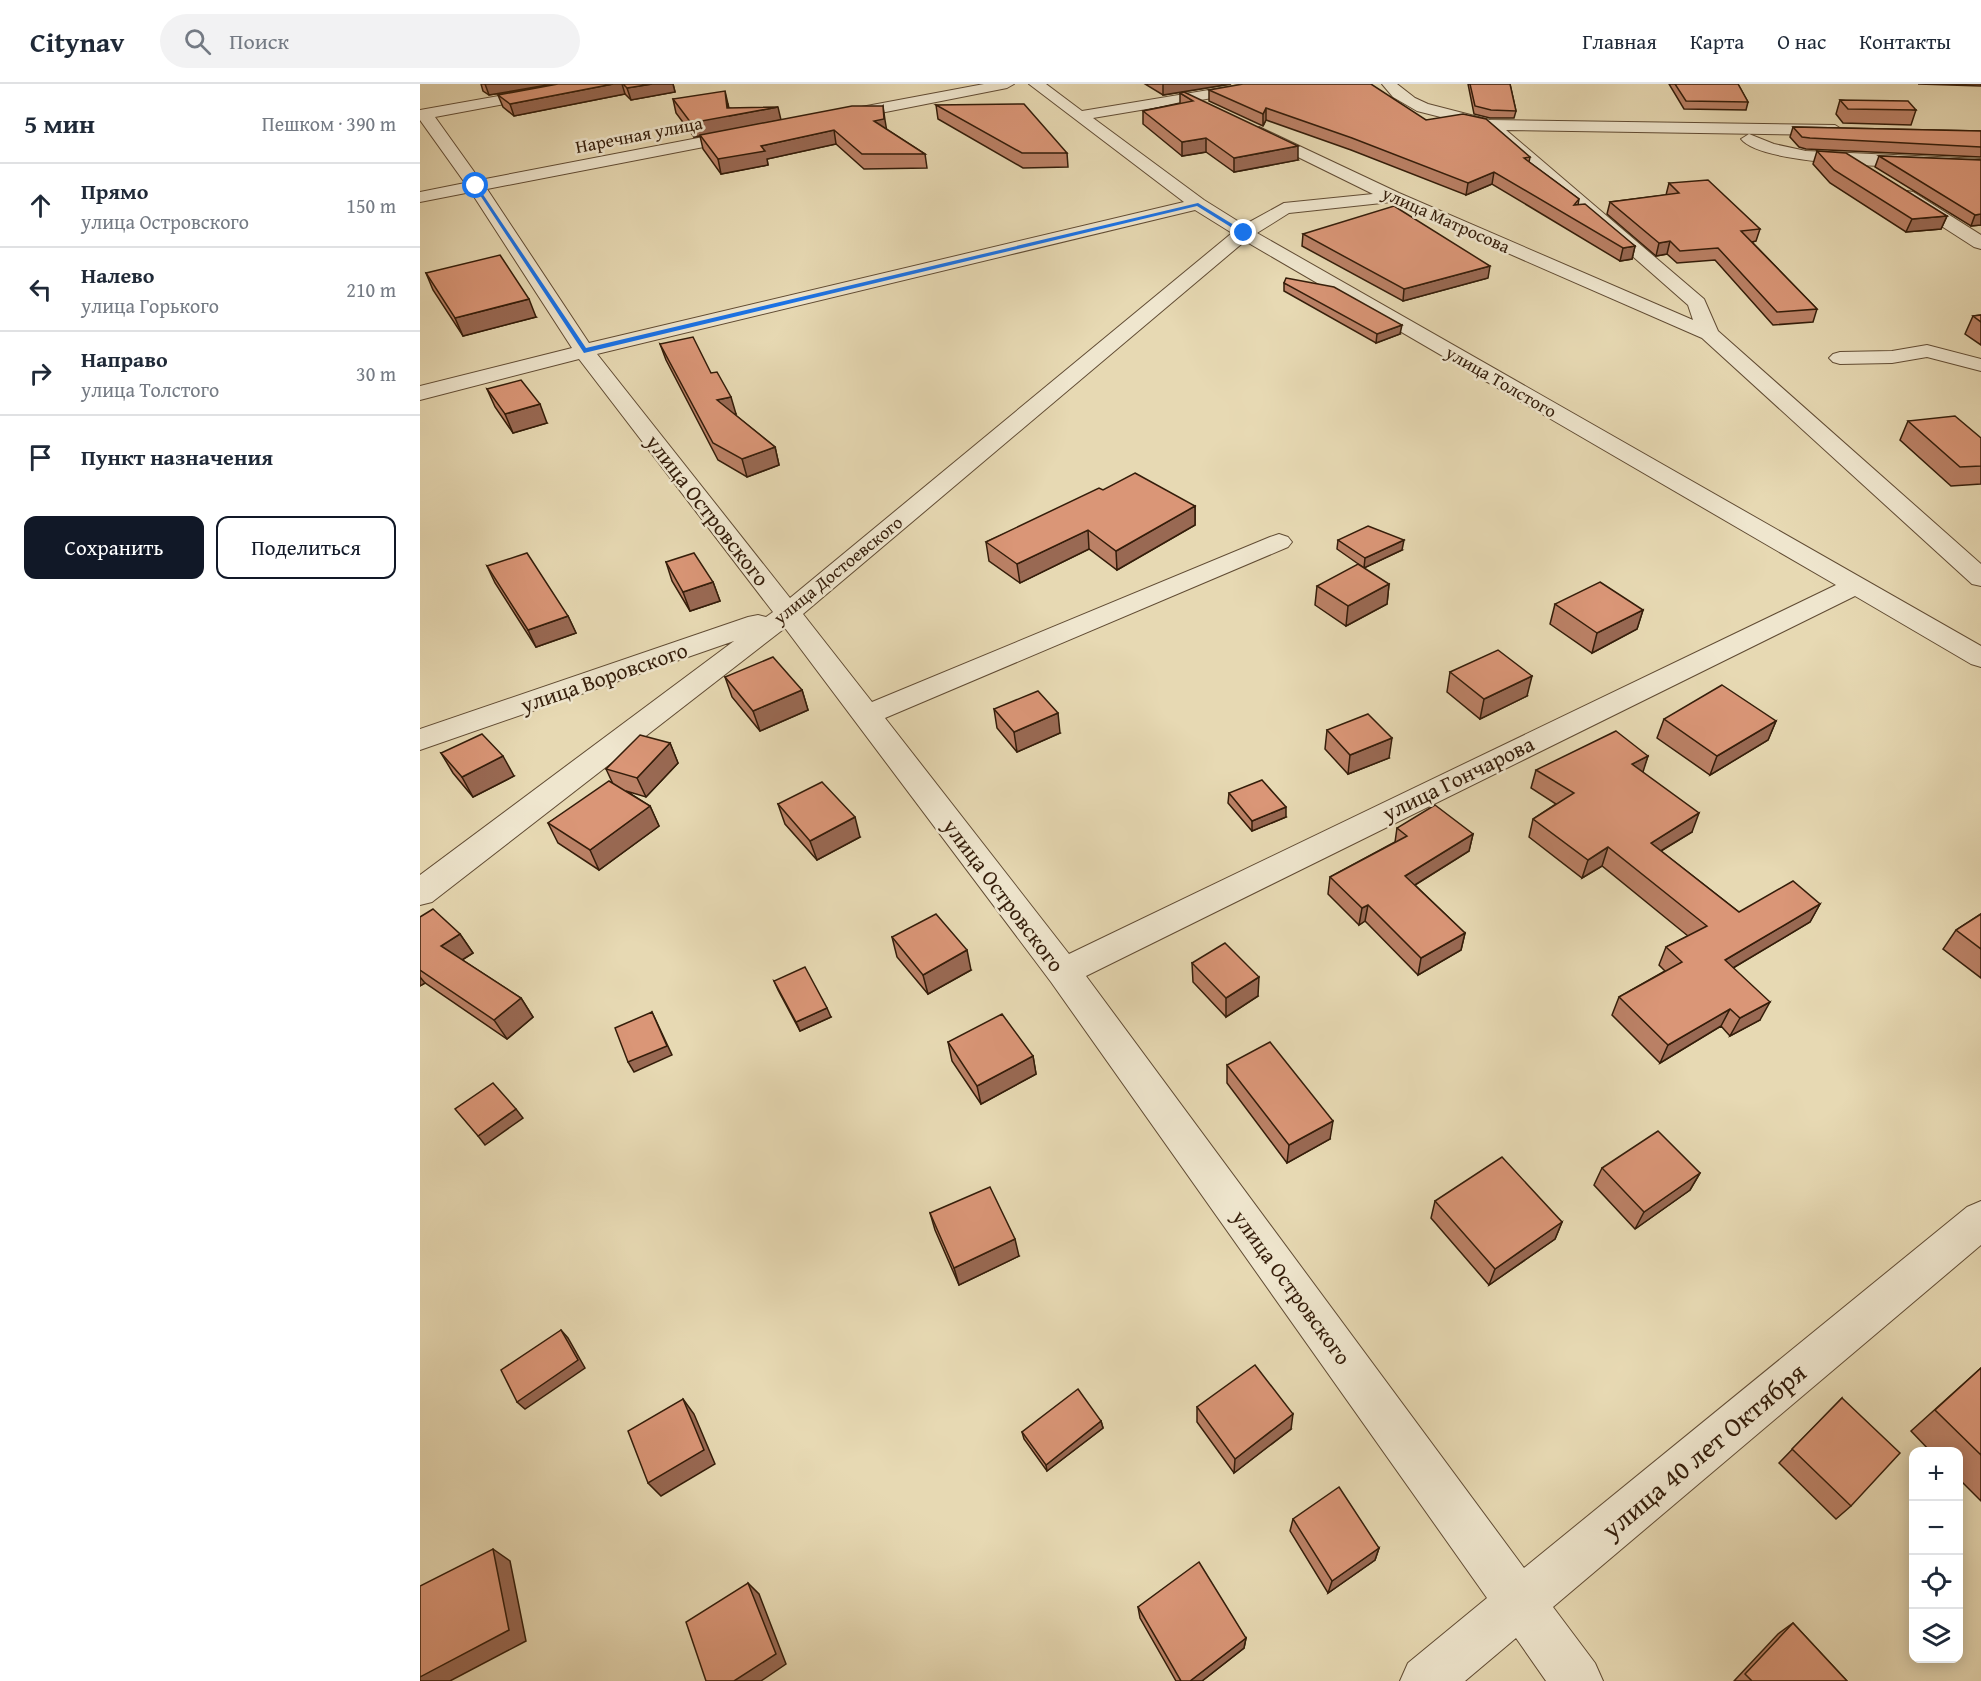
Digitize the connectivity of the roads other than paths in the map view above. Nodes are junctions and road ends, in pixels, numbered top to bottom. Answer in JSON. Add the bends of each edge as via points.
{"nodes":[{"id":1,"x":591,"y":84,"type":"edge"},
{"id":2,"x":1007,"y":84,"type":"edge"},
{"id":3,"x":1036,"y":84,"type":"edge"},
{"id":4,"x":1272,"y":84,"type":"edge"},
{"id":5,"x":1389,"y":84,"type":"edge"},
{"id":6,"x":1188,"y":99,"type":"junction"},
{"id":7,"x":1219,"y":113,"type":"edge"},
{"id":8,"x":423,"y":114,"type":"edge"},
{"id":9,"x":1079,"y":116,"type":"junction"},
{"id":10,"x":830,"y":118,"type":"edge"},
{"id":11,"x":1239,"y":123,"type":"edge"},
{"id":12,"x":1490,"y":125,"type":"junction"},
{"id":13,"x":1725,"y":129,"type":"junction"},
{"id":14,"x":1853,"y":131,"type":"edge"},
{"id":15,"x":759,"y":132,"type":"edge"},
{"id":16,"x":1847,"y":158,"type":"junction"},
{"id":17,"x":1981,"y":164,"type":"edge"},
{"id":18,"x":1876,"y":176,"type":"edge"},
{"id":19,"x":476,"y":186,"type":"junction"},
{"id":20,"x":1895,"y":188,"type":"edge"},
{"id":21,"x":420,"y":197,"type":"edge"},
{"id":22,"x":1392,"y":197,"type":"junction"},
{"id":23,"x":1203,"y":207,"type":"junction"},
{"id":24,"x":1284,"y":208,"type":"junction"},
{"id":25,"x":1245,"y":217,"type":"junction"},
{"id":26,"x":1981,"y":243,"type":"edge"},
{"id":27,"x":1709,"y":334,"type":"junction"},
{"id":28,"x":584,"y":351,"type":"junction"},
{"id":29,"x":1840,"y":358,"type":"dead end"},
{"id":30,"x":1981,"y":365,"type":"edge"},
{"id":31,"x":420,"y":393,"type":"edge"},
{"id":32,"x":1279,"y":542,"type":"dead end"},
{"id":33,"x":1981,"y":578,"type":"edge"},
{"id":34,"x":1855,"y":586,"type":"junction"},
{"id":35,"x":788,"y":613,"type":"junction"},
{"id":36,"x":1981,"y":658,"type":"edge"},
{"id":37,"x":867,"y":715,"type":"junction"},
{"id":38,"x":420,"y":740,"type":"edge"},
{"id":39,"x":420,"y":892,"type":"edge"},
{"id":40,"x":1063,"y":972,"type":"junction"},
{"id":41,"x":1981,"y":1220,"type":"edge"},
{"id":42,"x":1521,"y":1602,"type":"junction"},
{"id":43,"x":1426,"y":1681,"type":"edge"},
{"id":44,"x":1577,"y":1681,"type":"edge"}],
"edges":[{"from":1,"to":8,"type":"street"},
{"from":2,"to":10,"type":"street"},
{"from":3,"to":9,"type":"street","name":"улица Толстого"},
{"from":4,"to":6,"type":"street"},
{"from":5,"to":12,"type":"street","via":[[1399,96],[1436,113]]},
{"from":6,"to":7,"type":"street"},
{"from":6,"to":9,"type":"street"},
{"from":8,"to":19,"type":"street","name":"улица Островского"},
{"from":9,"to":23,"type":"street","name":"улица Толстого"},
{"from":11,"to":22,"type":"street","name":"улица Матросова"},
{"from":12,"to":13,"type":"street"},
{"from":12,"to":27,"type":"street","via":[[1696,303]]},
{"from":13,"to":14,"type":"street"},
{"from":13,"to":16,"type":"street","via":[[1769,148],[1806,156]]},
{"from":15,"to":19,"type":"street","name":"Наречная улица"},
{"from":16,"to":17,"type":"street"},
{"from":16,"to":18,"type":"street"},
{"from":19,"to":21,"type":"street","name":"Наречная улица"},
{"from":19,"to":28,"type":"street","name":"улица Островского"},
{"from":20,"to":26,"type":"street"},
{"from":22,"to":24,"type":"street"},
{"from":22,"to":27,"type":"street","name":"улица Матросова"},
{"from":23,"to":25,"type":"street","name":"улица Толстого"},
{"from":23,"to":28,"type":"street"},
{"from":24,"to":25,"type":"street"},
{"from":24,"to":25,"type":"street","name":"улица Достоевского"},
{"from":25,"to":34,"type":"street","name":"улица Толстого"},
{"from":25,"to":35,"type":"street","name":"улица Достоевского"},
{"from":27,"to":33,"type":"street"},
{"from":28,"to":31,"type":"street"},
{"from":28,"to":35,"type":"street","name":"улица Островского"},
{"from":29,"to":30,"type":"street","via":[[1892,357],[1927,351]]},
{"from":32,"to":37,"type":"street"},
{"from":34,"to":36,"type":"street","name":"улица Толстого"},
{"from":34,"to":40,"type":"street","name":"улица Гончарова"},
{"from":35,"to":37,"type":"street","name":"улица Островского"},
{"from":35,"to":38,"type":"street","name":"улица Воровского"},
{"from":35,"to":39,"type":"street","name":"улица Достоевского"},
{"from":37,"to":40,"type":"street","name":"улица Островского"},
{"from":40,"to":42,"type":"street","name":"улица Островского"},
{"from":41,"to":42,"type":"street","name":"улица 40 лет Октября"},
{"from":42,"to":43,"type":"street","name":"улица 40 лет Октября"},
{"from":42,"to":44,"type":"street","name":"улица Островского"}]}
